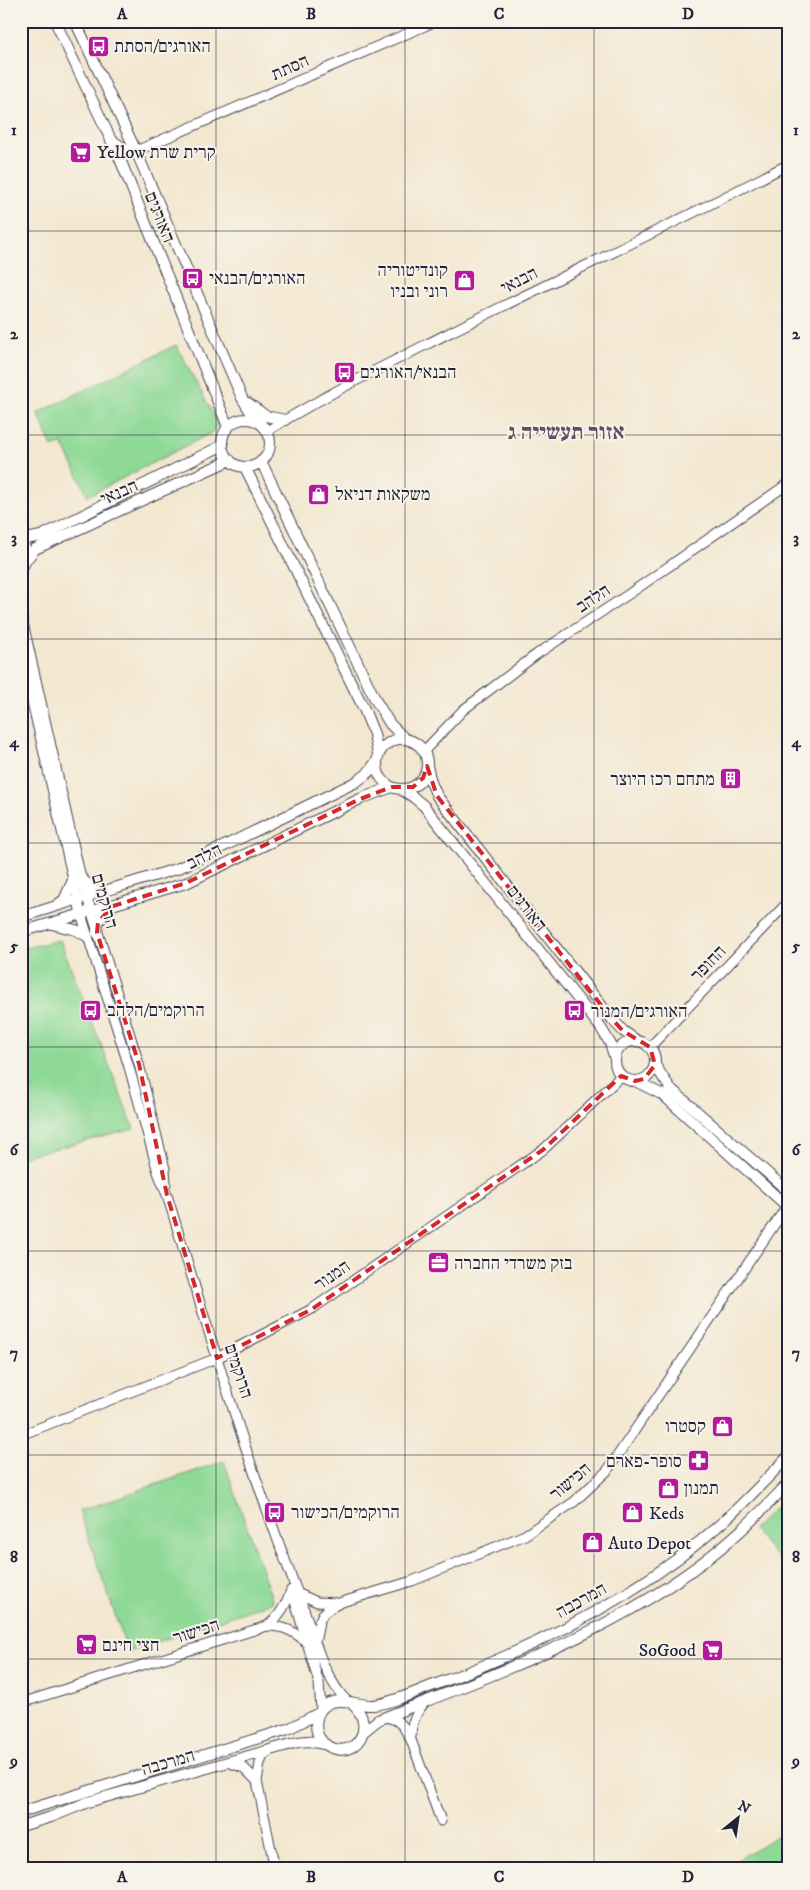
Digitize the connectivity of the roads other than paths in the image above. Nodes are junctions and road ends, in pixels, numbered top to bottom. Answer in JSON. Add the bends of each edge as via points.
{"nodes":[{"id":1,"x":55,"y":21,"type":"edge"},
{"id":2,"x":75,"y":21,"type":"edge"},
{"id":3,"x":436,"y":21,"type":"edge"},
{"id":4,"x":110,"y":139,"type":"junction"},
{"id":5,"x":130,"y":139,"type":"junction"},
{"id":6,"x":156,"y":143,"type":"junction"},
{"id":7,"x":136,"y":151,"type":"junction"},
{"id":8,"x":789,"y":164,"type":"edge"},
{"id":9,"x":242,"y":398,"type":"junction"},
{"id":10,"x":285,"y":420,"type":"junction"},
{"id":11,"x":256,"y":421,"type":"junction"},
{"id":12,"x":228,"y":427,"type":"junction"},
{"id":13,"x":267,"y":431,"type":"junction"},
{"id":14,"x":223,"y":445,"type":"junction"},
{"id":15,"x":230,"y":460,"type":"junction"},
{"id":16,"x":261,"y":461,"type":"junction"},
{"id":17,"x":245,"y":466,"type":"junction"},
{"id":18,"x":789,"y":483,"type":"edge"},
{"id":19,"x":21,"y":540,"type":"edge"},
{"id":20,"x":23,"y":567,"type":"edge"},
{"id":21,"x":21,"y":614,"type":"edge"},
{"id":22,"x":21,"y":654,"type":"edge"},
{"id":23,"x":404,"y":739,"type":"junction"},
{"id":24,"x":424,"y":751,"type":"junction"},
{"id":25,"x":377,"y":758,"type":"junction"},
{"id":26,"x":427,"y":766,"type":"junction"},
{"id":27,"x":396,"y":788,"type":"junction"},
{"id":28,"x":77,"y":879,"type":"junction"},
{"id":29,"x":106,"y":892,"type":"junction"},
{"id":30,"x":83,"y":898,"type":"junction"},
{"id":31,"x":789,"y":901,"type":"edge"},
{"id":32,"x":113,"y":906,"type":"junction"},
{"id":33,"x":51,"y":909,"type":"junction"},
{"id":34,"x":86,"y":913,"type":"junction"},
{"id":35,"x":21,"y":917,"type":"edge"},
{"id":36,"x":51,"y":924,"type":"junction"},
{"id":37,"x":21,"y":932,"type":"edge"},
{"id":38,"x":92,"y":935,"type":"junction"},
{"id":39,"x":636,"y":1040,"type":"junction"},
{"id":40,"x":650,"y":1047,"type":"junction"},
{"id":41,"x":615,"y":1059,"type":"junction"},
{"id":42,"x":655,"y":1064,"type":"junction"},
{"id":43,"x":621,"y":1076,"type":"junction"},
{"id":44,"x":635,"y":1081,"type":"junction"},
{"id":45,"x":789,"y":1192,"type":"edge"},
{"id":46,"x":788,"y":1207,"type":"edge"},
{"id":47,"x":217,"y":1358,"type":"junction"},
{"id":48,"x":21,"y":1434,"type":"edge"},
{"id":49,"x":789,"y":1456,"type":"edge"},
{"id":50,"x":789,"y":1483,"type":"edge"},
{"id":51,"x":294,"y":1590,"type":"junction"},
{"id":52,"x":342,"y":1602,"type":"junction"},
{"id":53,"x":267,"y":1626,"type":"junction"},
{"id":54,"x":312,"y":1642,"type":"junction"},
{"id":55,"x":425,"y":1702,"type":"junction"},
{"id":56,"x":350,"y":1703,"type":"junction"},
{"id":57,"x":21,"y":1704,"type":"edge"},
{"id":58,"x":320,"y":1711,"type":"junction"},
{"id":59,"x":386,"y":1717,"type":"junction"},
{"id":60,"x":363,"y":1732,"type":"junction"},
{"id":61,"x":411,"y":1740,"type":"junction"},
{"id":62,"x":326,"y":1745,"type":"junction"},
{"id":63,"x":270,"y":1750,"type":"junction"},
{"id":64,"x":228,"y":1762,"type":"junction"},
{"id":65,"x":257,"y":1781,"type":"junction"},
{"id":66,"x":21,"y":1812,"type":"edge"},
{"id":67,"x":441,"y":1821,"type":"dead end"},
{"id":68,"x":21,"y":1826,"type":"edge"},
{"id":69,"x":275,"y":1869,"type":"edge"}],
"edges":[{"from":1,"to":4,"type":"street","name":"האורגים"},
{"from":2,"to":5,"type":"street","name":"האורגים"},
{"from":3,"to":6,"type":"street","name":"הסתת"},
{"from":4,"to":7,"type":"street","via":[[127,150]]},
{"from":4,"to":12,"type":"street","name":"האורגים"},
{"from":5,"to":6,"type":"street"},
{"from":5,"to":7,"type":"street","name":"האורגים"},
{"from":6,"to":7,"type":"street","name":"הסתת"},
{"from":7,"to":9,"type":"street","name":"האורגים"},
{"from":8,"to":10,"type":"street","name":"הבנאי","via":[[394,361]]},
{"from":9,"to":10,"type":"street","via":[[266,416]]},
{"from":9,"to":11,"type":"street","name":"האורגים"},
{"from":10,"to":13,"type":"street","name":"הבנאי"},
{"from":11,"to":12,"type":"street","via":[[241,420]]},
{"from":11,"to":13,"type":"street"},
{"from":12,"to":14,"type":"street"},
{"from":13,"to":16,"type":"street","via":[[270,447]]},
{"from":14,"to":15,"type":"street"},
{"from":14,"to":19,"type":"street","name":"הבנאי","via":[[41,536]]},
{"from":15,"to":17,"type":"street"},
{"from":15,"to":20,"type":"street","name":"הבנאי","via":[[44,544],[35,549]]},
{"from":16,"to":17,"type":"street","via":[[254,466]]},
{"from":16,"to":23,"type":"street","via":[[376,701]]},
{"from":17,"to":25,"type":"street","via":[[364,709],[374,734]]},
{"from":18,"to":24,"type":"street","name":"הלהב","via":[[537,654],[463,710]]},
{"from":19,"to":20,"type":"street","via":[[26,553]]},
{"from":21,"to":28,"type":"street","name":"הרוקמים"},
{"from":22,"to":28,"type":"street","name":"הרוקמים"},
{"from":23,"to":24,"type":"street","via":[[419,745]]},
{"from":23,"to":25,"type":"street","via":[[392,741]]},
{"from":24,"to":26,"type":"street"},
{"from":25,"to":27,"type":"street","via":[[378,774],[386,784]]},
{"from":25,"to":29,"type":"street","name":"הלהב","via":[[367,774],[356,782],[188,864]]},
{"from":26,"to":27,"type":"street","via":[[423,778],[413,787]]},
{"from":26,"to":39,"type":"street","name":"האורגים","via":[[437,796],[612,1019],[623,1032]]},
{"from":27,"to":32,"type":"street","name":"הלהב","via":[[360,799],[186,883]]},
{"from":27,"to":41,"type":"street","name":"האורגים","via":[[424,806],[601,1028]]},
{"from":28,"to":29,"type":"street","via":[[95,891]]},
{"from":28,"to":30,"type":"street","name":"הרוקמים"},
{"from":28,"to":33,"type":"street","via":[[64,900]]},
{"from":29,"to":30,"type":"street","name":"הלהב"},
{"from":30,"to":33,"type":"street","name":"הלהב"},
{"from":30,"to":34,"type":"street","name":"הרוקמים"},
{"from":31,"to":40,"type":"street","name":"החופר"},
{"from":32,"to":34,"type":"street","name":"הלהב"},
{"from":32,"to":38,"type":"street","via":[[98,922]]},
{"from":33,"to":35,"type":"street","name":"הלהב"},
{"from":34,"to":36,"type":"street","name":"הלהב"},
{"from":34,"to":38,"type":"street","name":"הרוקמים"},
{"from":36,"to":37,"type":"street","name":"הלהב"},
{"from":36,"to":38,"type":"street"},
{"from":38,"to":47,"type":"street","name":"הרוקמים","via":[[139,1064],[165,1169],[167,1195]]},
{"from":39,"to":40,"type":"street"},
{"from":39,"to":41,"type":"street","via":[[622,1045]]},
{"from":40,"to":42,"type":"street"},
{"from":41,"to":43,"type":"street"},
{"from":42,"to":44,"type":"street","via":[[644,1079]]},
{"from":42,"to":45,"type":"street","via":[[670,1088]]},
{"from":43,"to":44,"type":"street"},
{"from":43,"to":47,"type":"street","name":"המנור","via":[[544,1149],[494,1184],[312,1309]]},
{"from":44,"to":46,"type":"street","via":[[663,1095]]},
{"from":46,"to":52,"type":"street","name":"הכישור","via":[[607,1471],[574,1502],[525,1535],[412,1580]]},
{"from":47,"to":48,"type":"street","name":"המנור"},
{"from":47,"to":51,"type":"street","name":"הרוקמים"},
{"from":49,"to":56,"type":"street","name":"המרכבה","via":[[726,1520],[633,1590],[549,1636],[446,1681],[376,1705]]},
{"from":50,"to":55,"type":"street","name":"המרכבה","via":[[737,1534],[661,1590],[561,1645]]},
{"from":51,"to":52,"type":"street","name":"הכישור","via":[[317,1602]]},
{"from":51,"to":53,"type":"street","name":"הכישור","via":[[278,1617]]},
{"from":51,"to":54,"type":"street","name":"הרוקמים"},
{"from":52,"to":54,"type":"street","name":"הכישור","via":[[323,1614]]},
{"from":53,"to":54,"type":"street","name":"הכישור","via":[[286,1628]]},
{"from":53,"to":57,"type":"street","name":"הכישור"},
{"from":54,"to":56,"type":"street","name":"הרוקמים","via":[[331,1681]]},
{"from":54,"to":58,"type":"street","name":"הרוקמים"},
{"from":55,"to":59,"type":"street","name":"המרכבה"},
{"from":55,"to":61,"type":"street","via":[[411,1726]]},
{"from":56,"to":58,"type":"street","via":[[336,1701]]},
{"from":56,"to":60,"type":"street","via":[[362,1716]]},
{"from":58,"to":62,"type":"street","via":[[315,1725]]},
{"from":58,"to":66,"type":"street","name":"המרכבה","via":[[288,1729]]},
{"from":59,"to":60,"type":"street","name":"המרכבה"},
{"from":59,"to":61,"type":"street","via":[[403,1726]]},
{"from":60,"to":62,"type":"street","via":[[348,1748]]},
{"from":61,"to":67,"type":"street"},
{"from":62,"to":63,"type":"street","name":"המרכבה","via":[[308,1741]]},
{"from":63,"to":64,"type":"street","name":"המרכבה"},
{"from":63,"to":65,"type":"street","via":[[263,1756]]},
{"from":64,"to":65,"type":"street","via":[[244,1768]]},
{"from":64,"to":68,"type":"street","name":"המרכבה","via":[[88,1802]]},
{"from":65,"to":69,"type":"street"}]}
